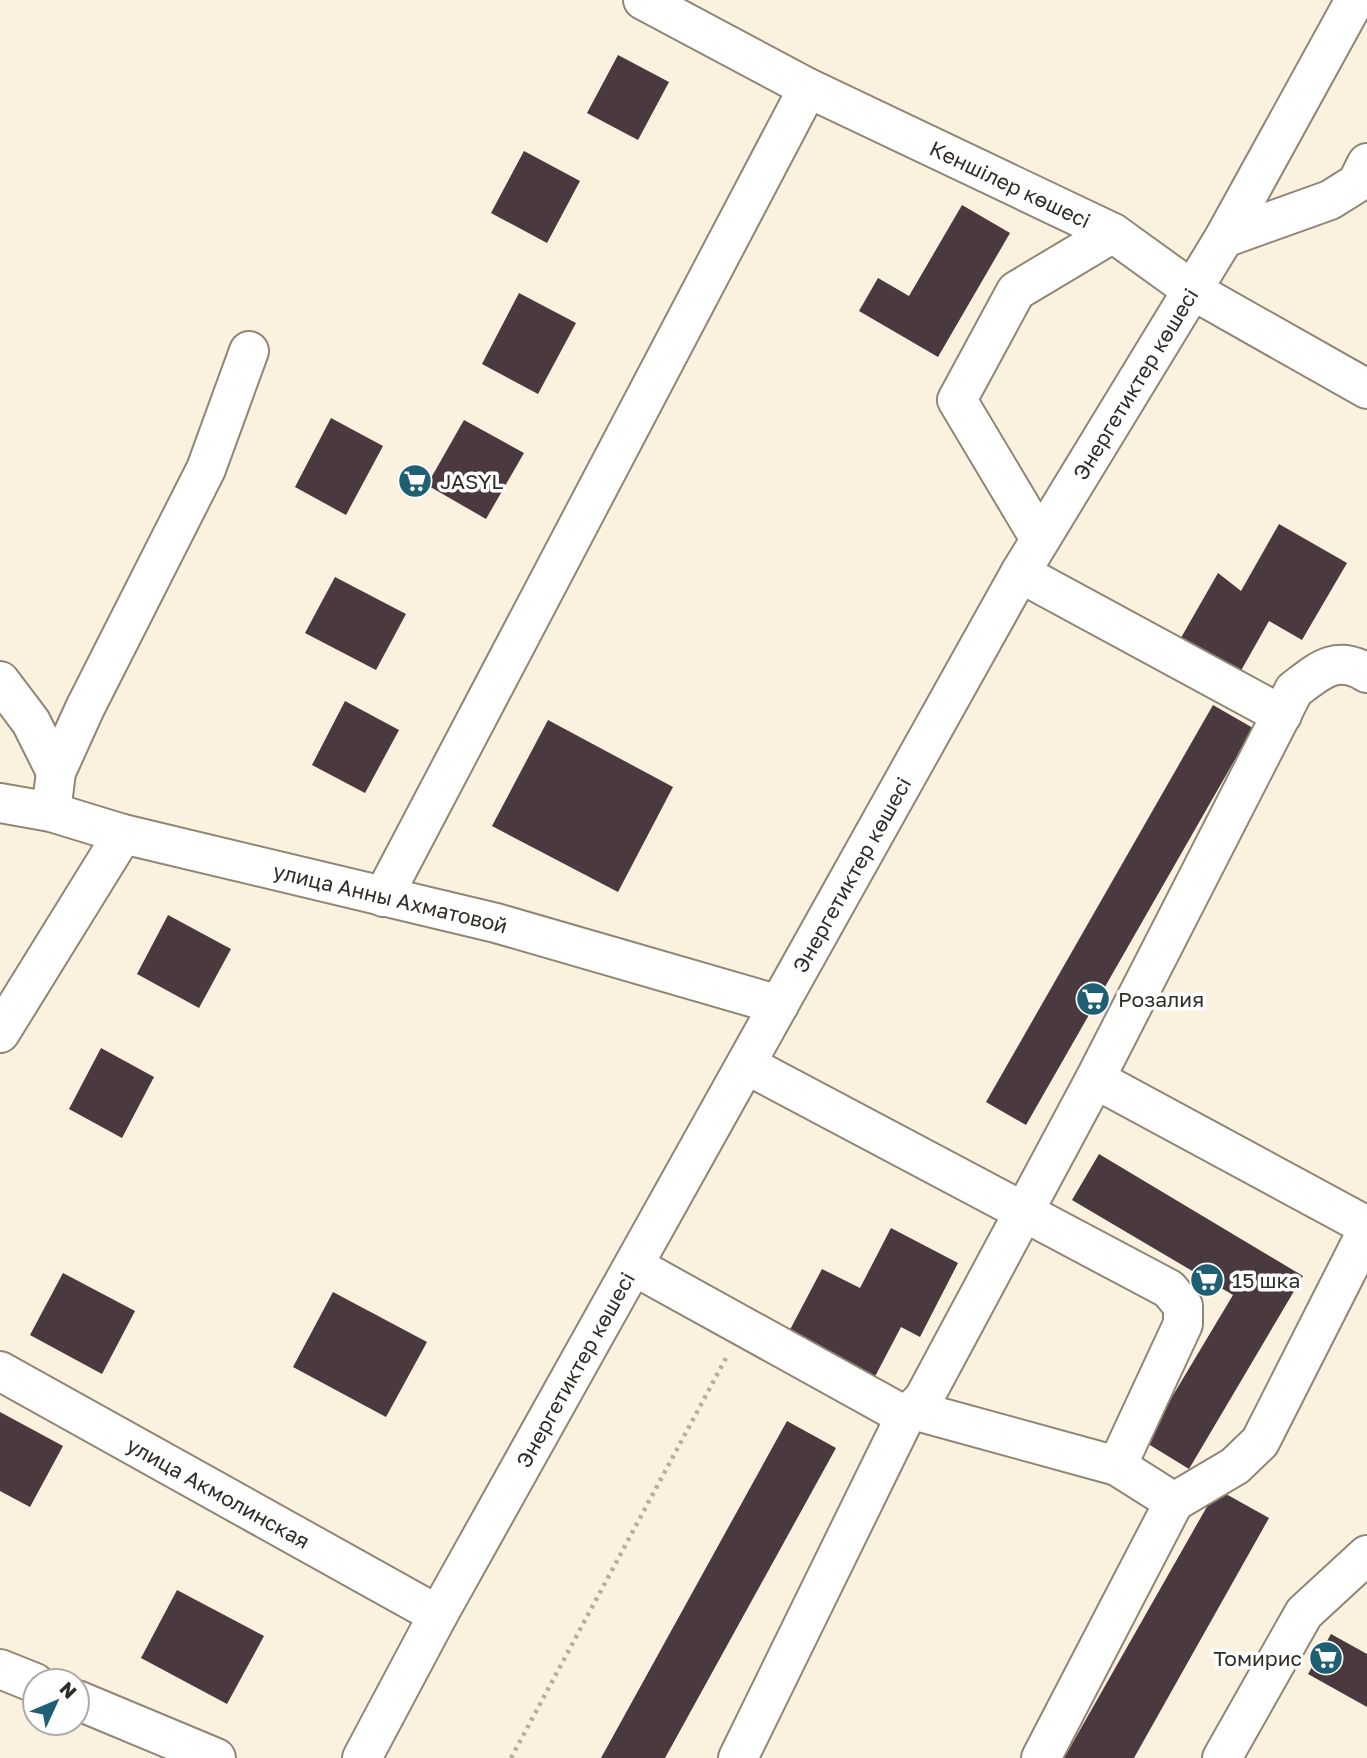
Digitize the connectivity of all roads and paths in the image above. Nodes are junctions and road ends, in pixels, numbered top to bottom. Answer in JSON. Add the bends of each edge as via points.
{"nodes":[{"id":1,"x":643,"y":0,"type":"edge"},
{"id":2,"x":1356,"y":0,"type":"edge"},
{"id":3,"x":808,"y":88,"type":"junction"},
{"id":4,"x":1367,"y":163,"type":"edge"},
{"id":5,"x":1113,"y":233,"type":"junction"},
{"id":6,"x":1224,"y":238,"type":"junction"},
{"id":7,"x":1192,"y":290,"type":"junction"},
{"id":8,"x":249,"y":351,"type":"dead end"},
{"id":9,"x":1367,"y":388,"type":"edge"},
{"id":10,"x":1040,"y":539,"type":"junction"},
{"id":11,"x":1020,"y":573,"type":"junction"},
{"id":12,"x":1367,"y":673,"type":"edge"},
{"id":13,"x":0,"y":681,"type":"edge"},
{"id":14,"x":1282,"y":715,"type":"junction"},
{"id":15,"x":56,"y":772,"type":"junction"},
{"id":16,"x":0,"y":803,"type":"edge"},
{"id":17,"x":51,"y":813,"type":"junction"},
{"id":18,"x":123,"y":834,"type":"junction"},
{"id":19,"x":383,"y":897,"type":"junction"},
{"id":20,"x":779,"y":1005,"type":"junction"},
{"id":21,"x":0,"y":1033,"type":"edge"},
{"id":22,"x":747,"y":1065,"type":"junction"},
{"id":23,"x":1095,"y":1079,"type":"junction"},
{"id":24,"x":1024,"y":1212,"type":"junction"},
{"id":25,"x":1367,"y":1226,"type":"edge"},
{"id":26,"x":1367,"y":1231,"type":"edge"},
{"id":27,"x":634,"y":1266,"type":"junction"},
{"id":28,"x":743,"y":1326,"type":"junction"},
{"id":29,"x":0,"y":1371,"type":"edge"},
{"id":30,"x":910,"y":1411,"type":"junction"},
{"id":31,"x":1117,"y":1466,"type":"junction"},
{"id":32,"x":1174,"y":1502,"type":"junction"},
{"id":33,"x":1358,"y":1576,"type":"edge"},
{"id":34,"x":438,"y":1615,"type":"junction"},
{"id":35,"x":0,"y":1669,"type":"edge"},
{"id":36,"x":21,"y":1677,"type":"edge"},
{"id":37,"x":91,"y":1706,"type":"edge"},
{"id":38,"x":216,"y":1758,"type":"edge"},
{"id":39,"x":362,"y":1758,"type":"edge"},
{"id":40,"x":511,"y":1758,"type":"edge"},
{"id":41,"x":738,"y":1758,"type":"edge"},
{"id":42,"x":1041,"y":1758,"type":"edge"},
{"id":43,"x":1222,"y":1758,"type":"edge"}],
"edges":[{"from":1,"to":3,"type":"street","name":"Кеншілер көшесі"},
{"from":2,"to":6,"type":"street","name":"Энергетиктер көшесі"},
{"from":3,"to":5,"type":"street","name":"Кеншілер көшесі"},
{"from":3,"to":19,"type":"street"},
{"from":4,"to":6,"type":"street","via":[[1357,183],[1330,200]]},
{"from":5,"to":7,"type":"street","name":"Кеншілер көшесі"},
{"from":5,"to":10,"type":"street","via":[[1016,291],[957,400]]},
{"from":6,"to":7,"type":"street","name":"Энергетиктер көшесі"},
{"from":7,"to":9,"type":"street","name":"Кеншілер көшесі"},
{"from":7,"to":10,"type":"street","name":"Энергетиктер көшесі"},
{"from":8,"to":15,"type":"street","via":[[206,470]]},
{"from":10,"to":11,"type":"street","name":"Энергетиктер көшесі"},
{"from":11,"to":14,"type":"street"},
{"from":11,"to":20,"type":"street","name":"Энергетиктер көшесі"},
{"from":12,"to":14,"type":"street","via":[[1353,664],[1322,668],[1294,690]]},
{"from":13,"to":15,"type":"street","via":[[31,722]]},
{"from":14,"to":23,"type":"street"},
{"from":15,"to":17,"type":"street"},
{"from":16,"to":17,"type":"street","name":"улица Анны Ахматовой"},
{"from":17,"to":18,"type":"street","name":"улица Анны Ахматовой"},
{"from":18,"to":19,"type":"street","name":"улица Анны Ахматовой"},
{"from":18,"to":21,"type":"street"},
{"from":19,"to":20,"type":"street","name":"улица Анны Ахматовой","via":[[496,923]]},
{"from":20,"to":22,"type":"street","name":"Энергетиктер көшесі"},
{"from":22,"to":24,"type":"street"},
{"from":22,"to":27,"type":"street","name":"Энергетиктер көшесі"},
{"from":23,"to":24,"type":"street"},
{"from":23,"to":25,"type":"street"},
{"from":24,"to":30,"type":"street","via":[[924,1398]]},
{"from":24,"to":31,"type":"street","via":[[1169,1289],[1183,1306],[1183,1324]]},
{"from":26,"to":32,"type":"street","via":[[1260,1442],[1235,1466]]},
{"from":27,"to":28,"type":"street"},
{"from":27,"to":34,"type":"street","name":"Энергетиктер көшесі"},
{"from":28,"to":30,"type":"street","via":[[898,1412]]},
{"from":28,"to":40,"type":"path"},
{"from":29,"to":34,"type":"street","name":"улица Акмолинская"},
{"from":30,"to":31,"type":"street"},
{"from":30,"to":41,"type":"street"},
{"from":31,"to":32,"type":"street"},
{"from":32,"to":42,"type":"street"},
{"from":33,"to":43,"type":"street","via":[[1304,1613]]},
{"from":34,"to":39,"type":"street","name":"Энергетиктер көшесі"},
{"from":35,"to":36,"type":"street"},
{"from":37,"to":38,"type":"street"}]}
